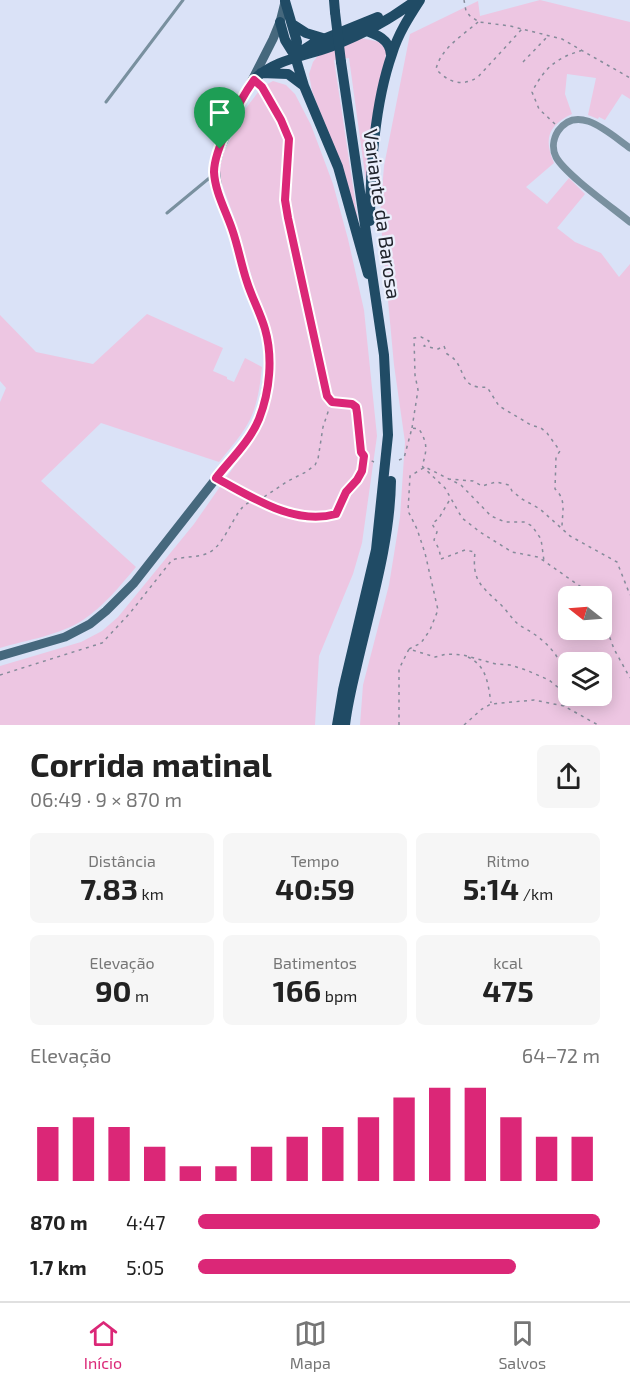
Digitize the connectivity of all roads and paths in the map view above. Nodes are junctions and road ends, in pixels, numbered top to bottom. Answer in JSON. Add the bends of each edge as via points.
{"nodes":[{"id":1,"x":183,"y":0,"type":"edge"},
{"id":2,"x":334,"y":0,"type":"edge"},
{"id":3,"x":404,"y":0,"type":"edge"},
{"id":4,"x":418,"y":0,"type":"edge"},
{"id":5,"x":464,"y":0,"type":"edge"},
{"id":6,"x":285,"y":1,"type":"edge"},
{"id":7,"x":280,"y":22,"type":"junction"},
{"id":8,"x":479,"y":22,"type":"junction"},
{"id":9,"x":292,"y":24,"type":"junction"},
{"id":10,"x":351,"y":29,"type":"junction"},
{"id":11,"x":522,"y":29,"type":"junction"},
{"id":12,"x":366,"y":31,"type":"junction"},
{"id":13,"x":548,"y":36,"type":"junction"},
{"id":14,"x":327,"y":39,"type":"junction"},
{"id":15,"x":584,"y":50,"type":"junction"},
{"id":16,"x":391,"y":55,"type":"junction"},
{"id":17,"x":295,"y":56,"type":"junction"},
{"id":18,"x":523,"y":62,"type":"dead end"},
{"id":19,"x":257,"y":77,"type":"junction"},
{"id":20,"x":630,"y":78,"type":"edge"},
{"id":21,"x":304,"y":86,"type":"junction"},
{"id":22,"x":105,"y":102,"type":"dead end"},
{"id":23,"x":560,"y":128,"type":"junction"},
{"id":24,"x":630,"y":148,"type":"edge"},
{"id":25,"x":215,"y":174,"type":"junction"},
{"id":26,"x":167,"y":213,"type":"dead end"},
{"id":27,"x":630,"y":222,"type":"edge"},
{"id":28,"x":370,"y":257,"type":"junction"},
{"id":29,"x":377,"y":299,"type":"junction"},
{"id":30,"x":332,"y":402,"type":"junction"},
{"id":31,"x":412,"y":428,"type":"junction"},
{"id":32,"x":388,"y":435,"type":"junction"},
{"id":33,"x":364,"y":456,"type":"junction"},
{"id":34,"x":399,"y":460,"type":"dead end"},
{"id":35,"x":374,"y":462,"type":"dead end"},
{"id":36,"x":425,"y":468,"type":"junction"},
{"id":37,"x":216,"y":478,"type":"junction"},
{"id":38,"x":447,"y":478,"type":"junction"},
{"id":39,"x":450,"y":499,"type":"junction"},
{"id":40,"x":258,"y":501,"type":"junction"},
{"id":41,"x":562,"y":528,"type":"junction"},
{"id":42,"x":544,"y":561,"type":"junction"},
{"id":43,"x":580,"y":586,"type":"edge"},
{"id":44,"x":630,"y":595,"type":"edge"},
{"id":45,"x":611,"y":640,"type":"edge"},
{"id":46,"x":409,"y":649,"type":"junction"},
{"id":47,"x":463,"y":655,"type":"junction"},
{"id":48,"x":0,"y":656,"type":"edge"},
{"id":49,"x":558,"y":662,"type":"edge"},
{"id":50,"x":0,"y":675,"type":"edge"},
{"id":51,"x":630,"y":678,"type":"edge"},
{"id":52,"x":558,"y":688,"type":"edge"},
{"id":53,"x":491,"y":704,"type":"junction"},
{"id":54,"x":558,"y":705,"type":"edge"},
{"id":55,"x":564,"y":706,"type":"edge"},
{"id":56,"x":337,"y":725,"type":"edge"},
{"id":57,"x":345,"y":725,"type":"edge"},
{"id":58,"x":399,"y":725,"type":"edge"},
{"id":59,"x":464,"y":725,"type":"edge"},
{"id":60,"x":598,"y":725,"type":"edge"}],
"edges":[{"from":1,"to":22,"type":"lane"},
{"from":2,"to":28,"type":"main road","name":"Variante da Barosa","bridge":true},
{"from":3,"to":10,"type":"main road"},
{"from":4,"to":12,"type":"main road"},
{"from":4,"to":16,"type":"main road"},
{"from":5,"to":8,"type":"path","via":[[466,11]]},
{"from":6,"to":7,"type":"main road"},
{"from":6,"to":9,"type":"main road"},
{"from":7,"to":17,"type":"main road"},
{"from":7,"to":19,"type":"main road","via":[[255,73]]},
{"from":8,"to":11,"type":"path"},
{"from":8,"to":11,"type":"path","via":[[439,59],[436,69],[453,82],[470,82],[478,77]]},
{"from":9,"to":14,"type":"main road"},
{"from":9,"to":17,"type":"main road","via":[[297,42]]},
{"from":10,"to":12,"type":"main road"},
{"from":10,"to":14,"type":"main road"},
{"from":11,"to":13,"type":"path"},
{"from":12,"to":16,"type":"main road","via":[[387,43]]},
{"from":12,"to":17,"type":"main road"},
{"from":13,"to":15,"type":"path"},
{"from":13,"to":18,"type":"path"},
{"from":14,"to":17,"type":"main road"},
{"from":15,"to":20,"type":"path"},
{"from":15,"to":23,"type":"path","via":[[556,60],[532,92],[539,110]]},
{"from":16,"to":28,"type":"main road","via":[[375,147]]},
{"from":17,"to":19,"type":"main road","via":[[276,63]]},
{"from":17,"to":21,"type":"main road"},
{"from":19,"to":21,"type":"main road","via":[[288,74]]},
{"from":19,"to":25,"type":"main road","via":[[223,140]]},
{"from":19,"to":30,"type":"path","via":[[289,139],[285,200],[324,384]]},
{"from":21,"to":29,"type":"main road","via":[[342,178]]},
{"from":23,"to":24,"type":"street","via":[[566,122],[587,120]]},
{"from":23,"to":27,"type":"street","via":[[553,148],[559,162]]},
{"from":25,"to":26,"type":"lane"},
{"from":25,"to":37,"type":"main road","via":[[264,327],[269,356],[259,417],[247,440]]},
{"from":28,"to":29,"type":"main road","name":"Variante da Barosa"},
{"from":29,"to":32,"type":"main road","name":"Variante da Barosa"},
{"from":30,"to":33,"type":"path","via":[[356,407]]},
{"from":30,"to":40,"type":"path","via":[[315,465]]},
{"from":31,"to":34,"type":"path","via":[[407,453]]},
{"from":31,"to":36,"type":"path","via":[[419,429],[426,441],[422,466]]},
{"from":31,"to":41,"type":"path","via":[[418,390],[414,338],[421,337],[429,341],[424,346],[444,346],[447,354],[455,358],[467,383],[487,387],[499,406],[548,433],[560,451],[556,457],[555,489],[564,505]]},
{"from":32,"to":56,"type":"main road","name":"Variante da Barosa","via":[[376,550]]},
{"from":32,"to":57,"type":"main road","name":"Variante da Barosa","via":[[392,463],[387,525]]},
{"from":33,"to":35,"type":"path"},
{"from":33,"to":40,"type":"path","via":[[362,471],[336,514],[305,517]]},
{"from":36,"to":38,"type":"path"},
{"from":36,"to":39,"type":"path","via":[[445,488]]},
{"from":36,"to":46,"type":"path","via":[[410,476],[408,511],[425,553],[438,610],[421,643]]},
{"from":37,"to":40,"type":"path"},
{"from":37,"to":48,"type":"main road","via":[[134,583],[106,611],[65,637]]},
{"from":38,"to":41,"type":"path","via":[[474,481],[482,486],[509,484],[517,495]]},
{"from":38,"to":42,"type":"path","via":[[461,486],[491,516],[532,526],[541,539]]},
{"from":39,"to":42,"type":"path","via":[[462,518],[480,532],[512,552]]},
{"from":39,"to":49,"type":"path","via":[[432,524],[441,559],[465,550],[475,552],[480,587],[550,648]]},
{"from":40,"to":50,"type":"path","via":[[241,510],[209,553],[172,560],[102,643]]},
{"from":41,"to":44,"type":"path","via":[[617,562]]},
{"from":42,"to":43,"type":"path"},
{"from":45,"to":51,"type":"path"},
{"from":46,"to":47,"type":"path","via":[[435,657]]},
{"from":46,"to":58,"type":"path","via":[[399,669]]},
{"from":47,"to":52,"type":"path","via":[[526,670]]},
{"from":47,"to":53,"type":"path","via":[[477,661],[487,680]]},
{"from":53,"to":54,"type":"path","via":[[534,700]]},
{"from":53,"to":59,"type":"path"},
{"from":55,"to":60,"type":"path"}]}
